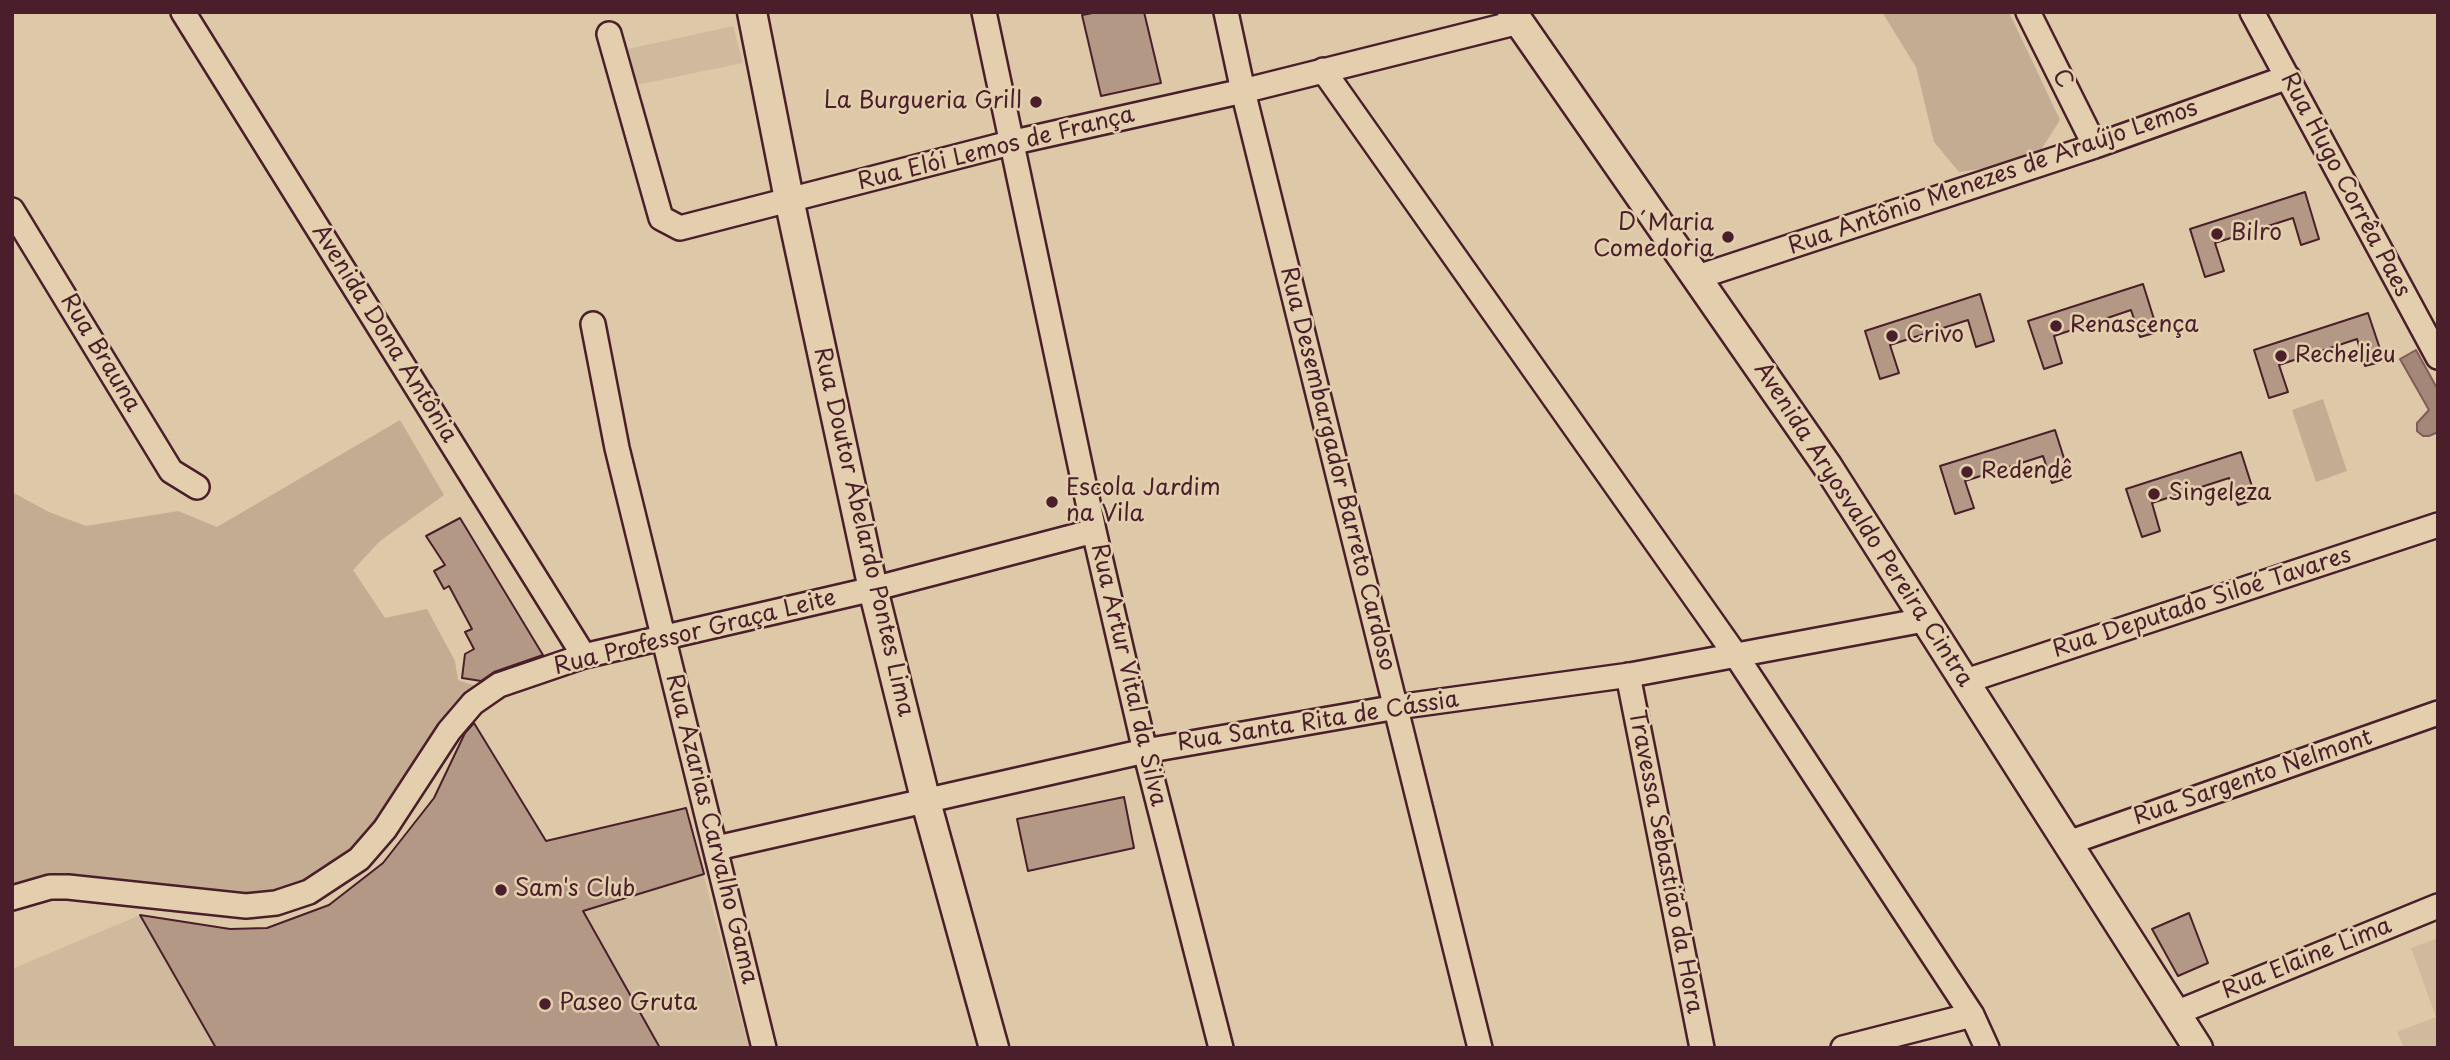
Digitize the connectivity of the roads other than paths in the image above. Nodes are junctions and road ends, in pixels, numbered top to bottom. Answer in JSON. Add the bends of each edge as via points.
{"nodes":[{"id":1,"x":183,"y":12,"type":"edge"},
{"id":2,"x":752,"y":12,"type":"edge"},
{"id":3,"x":984,"y":12,"type":"edge"},
{"id":4,"x":1227,"y":12,"type":"edge"},
{"id":5,"x":2028,"y":12,"type":"edge"},
{"id":6,"x":2252,"y":12,"type":"edge"},
{"id":7,"x":1516,"y":17,"type":"edge"},
{"id":8,"x":610,"y":34,"type":"dead end"},
{"id":9,"x":1323,"y":70,"type":"junction"},
{"id":10,"x":2288,"y":77,"type":"junction"},
{"id":11,"x":1243,"y":91,"type":"junction"},
{"id":12,"x":1010,"y":143,"type":"junction"},
{"id":13,"x":2095,"y":146,"type":"junction"},
{"id":14,"x":789,"y":199,"type":"junction"},
{"id":15,"x":12,"y":210,"type":"edge"},
{"id":16,"x":1698,"y":277,"type":"junction"},
{"id":17,"x":593,"y":324,"type":"dead end"},
{"id":18,"x":2438,"y":357,"type":"edge"},
{"id":19,"x":197,"y":487,"type":"dead end"},
{"id":20,"x":2438,"y":525,"type":"edge"},
{"id":21,"x":1094,"y":531,"type":"junction"},
{"id":22,"x":873,"y":589,"type":"junction"},
{"id":23,"x":1924,"y":620,"type":"junction"},
{"id":24,"x":665,"y":637,"type":"junction"},
{"id":25,"x":584,"y":656,"type":"junction"},
{"id":26,"x":1737,"y":657,"type":"junction"},
{"id":27,"x":1628,"y":676,"type":"junction"},
{"id":28,"x":1966,"y":681,"type":"junction"},
{"id":29,"x":1397,"y":707,"type":"junction"},
{"id":30,"x":2438,"y":713,"type":"edge"},
{"id":31,"x":1145,"y":751,"type":"junction"},
{"id":32,"x":926,"y":802,"type":"junction"},
{"id":33,"x":2068,"y":842,"type":"junction"},
{"id":34,"x":717,"y":848,"type":"junction"},
{"id":35,"x":12,"y":898,"type":"edge"},
{"id":36,"x":2438,"y":906,"type":"edge"},
{"id":37,"x":2176,"y":1013,"type":"junction"},
{"id":38,"x":1972,"y":1015,"type":"junction"},
{"id":39,"x":764,"y":1048,"type":"edge"},
{"id":40,"x":994,"y":1048,"type":"edge"},
{"id":41,"x":1220,"y":1048,"type":"edge"},
{"id":42,"x":1480,"y":1048,"type":"edge"},
{"id":43,"x":1702,"y":1048,"type":"edge"},
{"id":44,"x":1843,"y":1048,"type":"edge"},
{"id":45,"x":1987,"y":1048,"type":"edge"},
{"id":46,"x":2198,"y":1048,"type":"edge"}],
"edges":[{"from":1,"to":25,"type":"street","name":"Avenida Dona Antônia"},
{"from":2,"to":14,"type":"main road","name":"Rua Doutor Abelardo Pontes Lima"},
{"from":3,"to":12,"type":"street","name":"Rua Artur Vital da Silva"},
{"from":4,"to":11,"type":"street","name":"Rua Desembargador Barreto Cardoso"},
{"from":5,"to":13,"type":"street","name":"C"},
{"from":6,"to":10,"type":"street","name":"Rua Hugo Corrêa Paes"},
{"from":7,"to":9,"type":"street","name":"Rua Elói Lemos de França"},
{"from":7,"to":16,"type":"main road","name":"Avenida Aryosvaldo Pereira Cintra"},
{"from":8,"to":14,"type":"street","name":"Rua Elói Lemos de França","via":[[661,218],[688,227]]},
{"from":9,"to":11,"type":"street","name":"Rua Elói Lemos de França"},
{"from":9,"to":26,"type":"street"},
{"from":10,"to":13,"type":"street","name":"Rua Antônio Menezes de Araújo Lemos"},
{"from":10,"to":18,"type":"street","name":"Rua Hugo Corrêa Paes"},
{"from":11,"to":12,"type":"street","name":"Rua Elói Lemos de França"},
{"from":11,"to":29,"type":"street","name":"Rua Desembargador Barreto Cardoso"},
{"from":12,"to":14,"type":"street","name":"Rua Elói Lemos de França"},
{"from":12,"to":21,"type":"street","name":"Rua Artur Vital da Silva"},
{"from":13,"to":16,"type":"street","name":"Rua Antônio Menezes de Araújo Lemos"},
{"from":14,"to":22,"type":"main road","name":"Rua Doutor Abelardo Pontes Lima"},
{"from":15,"to":19,"type":"street","name":"Rua Brauna","via":[[171,471]]},
{"from":16,"to":23,"type":"main road","name":"Avenida Aryosvaldo Pereira Cintra","via":[[1828,467]]},
{"from":17,"to":24,"type":"street","name":"Rua Azarias Carvalho Gama","via":[[617,448]]},
{"from":20,"to":28,"type":"street","name":"Rua Deputado Siloé Tavares"},
{"from":21,"to":22,"type":"street","name":"Rua Professor Graça Leite"},
{"from":21,"to":31,"type":"street","name":"Rua Artur Vital da Silva"},
{"from":22,"to":24,"type":"street","name":"Rua Professor Graça Leite"},
{"from":22,"to":32,"type":"main road","name":"Rua Doutor Abelardo Pontes Lima"},
{"from":23,"to":26,"type":"street","name":"Rua Santa Rita de Cássia"},
{"from":23,"to":28,"type":"main road","name":"Avenida Aryosvaldo Pereira Cintra"},
{"from":24,"to":25,"type":"street","name":"Rua Professor Graça Leite"},
{"from":24,"to":34,"type":"street","name":"Rua Azarias Carvalho Gama"},
{"from":25,"to":35,"type":"street","name":"Rua Professor Graça Leite","via":[[499,685],[479,698],[449,731],[386,829],[359,859],[309,892],[276,903],[246,906],[68,887]]},
{"from":26,"to":27,"type":"street","name":"Rua Santa Rita de Cássia"},
{"from":26,"to":38,"type":"street"},
{"from":27,"to":29,"type":"street","name":"Rua Santa Rita de Cássia"},
{"from":27,"to":43,"type":"street","name":"Travessa Sebastião da Hora"},
{"from":28,"to":33,"type":"main road","name":"Avenida Aryosvaldo Pereira Cintra"},
{"from":29,"to":31,"type":"street","name":"Rua Santa Rita de Cássia"},
{"from":29,"to":42,"type":"street","name":"Rua Desembargador Barreto Cardoso"},
{"from":30,"to":33,"type":"street","name":"Rua Sargento Nelmont"},
{"from":31,"to":32,"type":"street","name":"Rua Santa Rita de Cássia"},
{"from":31,"to":41,"type":"street","name":"Rua Artur Vital da Silva"},
{"from":32,"to":34,"type":"street","name":"Rua Santa Rita de Cássia"},
{"from":32,"to":40,"type":"main road","name":"Rua Doutor Abelardo Pontes Lima"},
{"from":33,"to":37,"type":"main road","name":"Avenida Aryosvaldo Pereira Cintra"},
{"from":34,"to":39,"type":"street","name":"Rua Azarias Carvalho Gama"},
{"from":36,"to":37,"type":"street","name":"Rua Elaine Lima"},
{"from":37,"to":46,"type":"main road","name":"Avenida Aryosvaldo Pereira Cintra"},
{"from":38,"to":44,"type":"street"},
{"from":38,"to":45,"type":"street"}]}
